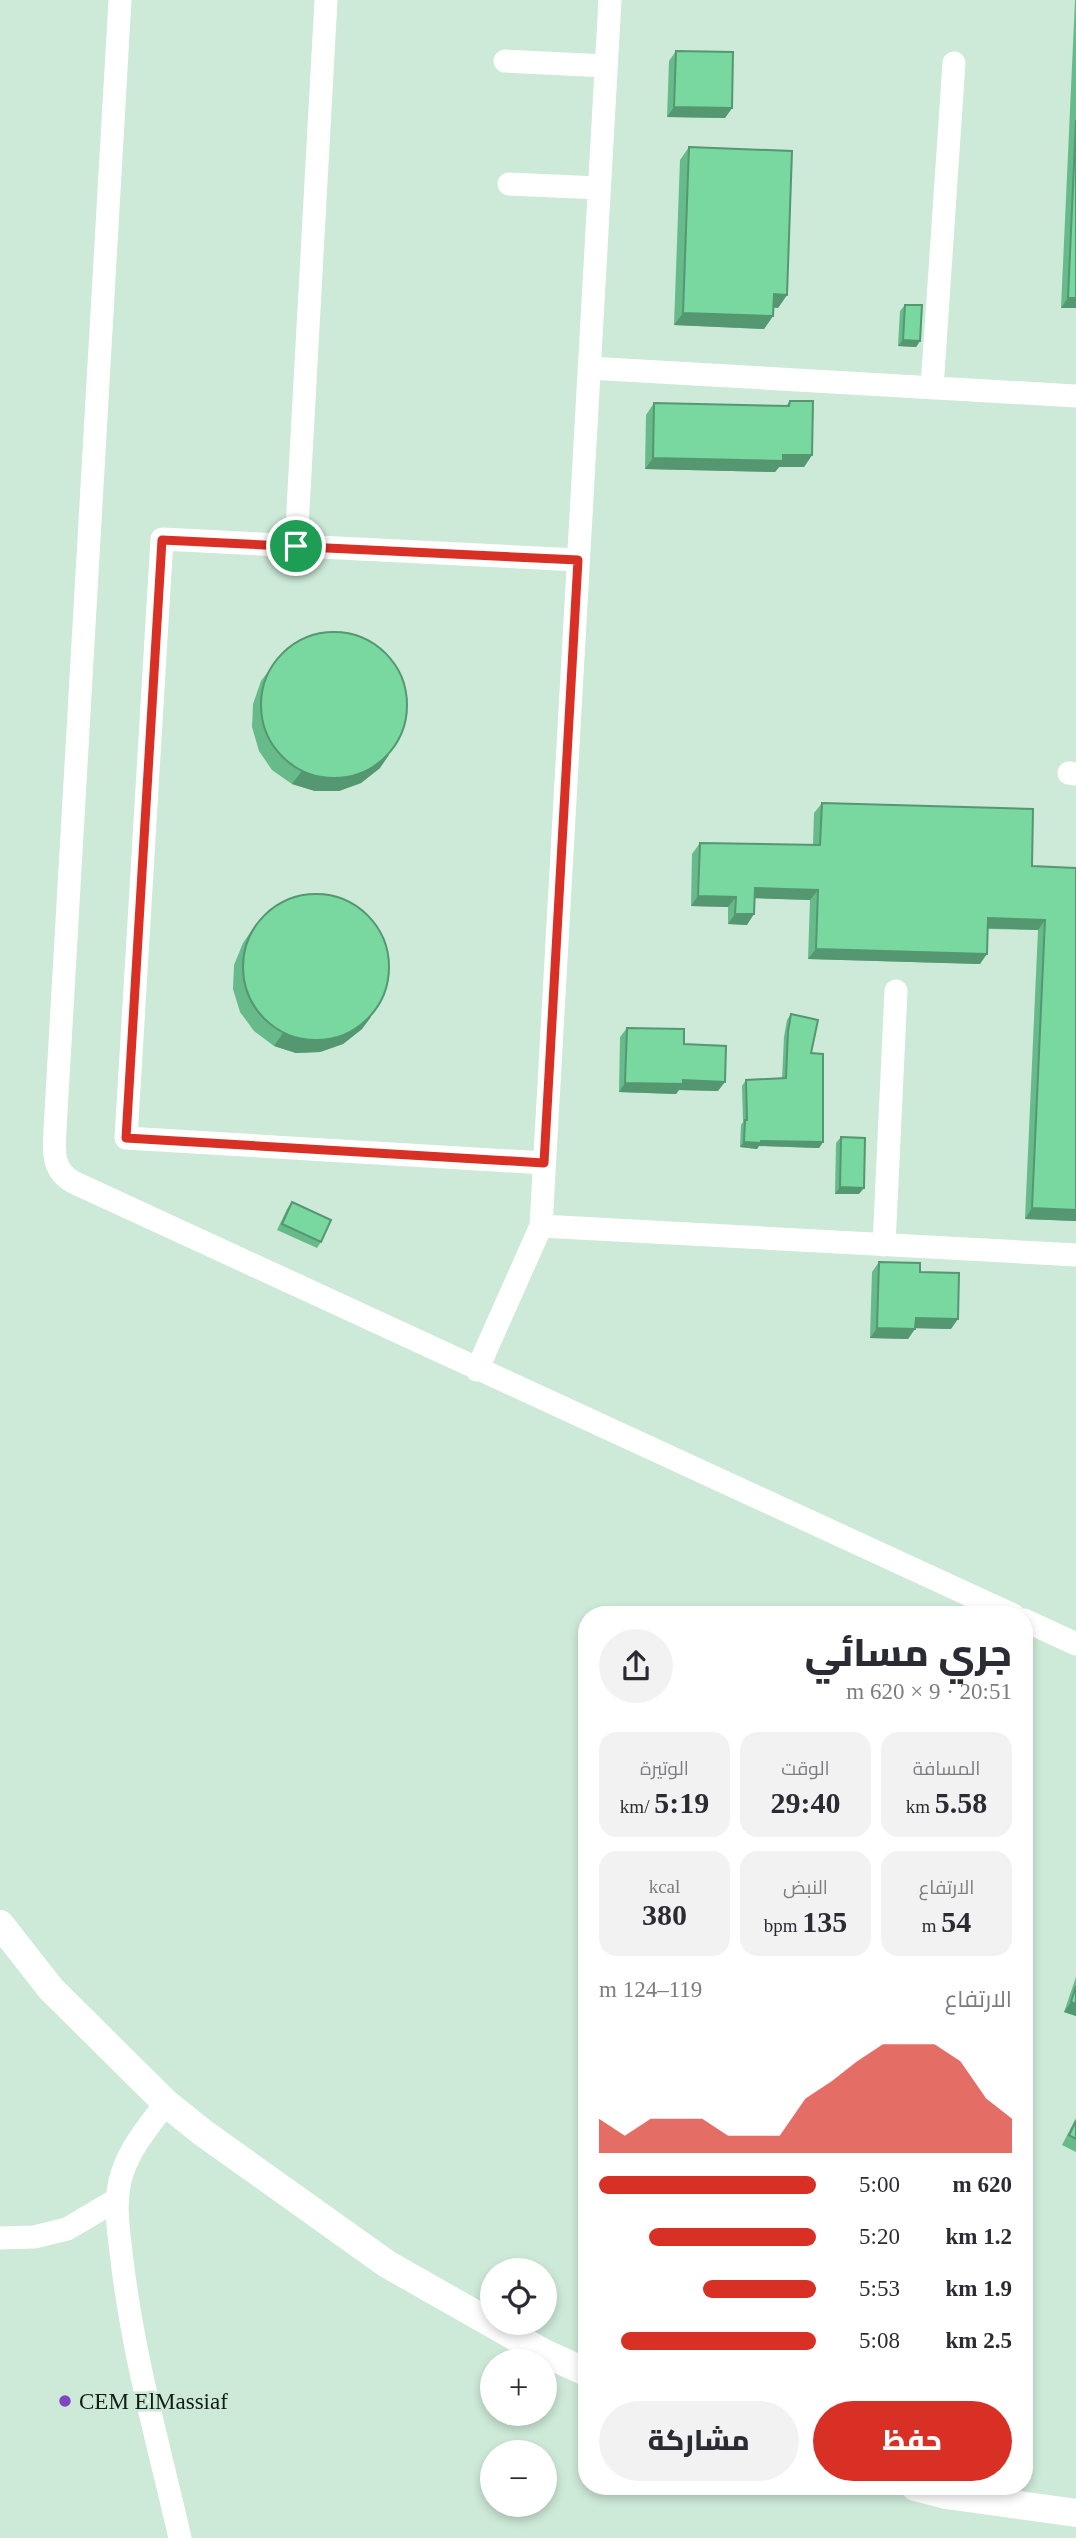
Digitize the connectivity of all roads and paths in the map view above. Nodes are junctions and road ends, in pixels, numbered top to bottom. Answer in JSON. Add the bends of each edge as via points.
{"nodes":[{"id":1,"x":120,"y":0,"type":"edge"},
{"id":2,"x":327,"y":0,"type":"edge"},
{"id":3,"x":610,"y":0,"type":"edge"},
{"id":4,"x":505,"y":61,"type":"dead end"},
{"id":5,"x":954,"y":63,"type":"dead end"},
{"id":6,"x":606,"y":66,"type":"junction"},
{"id":7,"x":509,"y":184,"type":"dead end"},
{"id":8,"x":599,"y":188,"type":"junction"},
{"id":9,"x":589,"y":368,"type":"junction"},
{"id":10,"x":932,"y":388,"type":"junction"},
{"id":11,"x":1076,"y":396,"type":"edge"},
{"id":12,"x":296,"y":546,"type":"junction"},
{"id":13,"x":578,"y":560,"type":"junction"},
{"id":14,"x":896,"y":991,"type":"dead end"},
{"id":15,"x":544,"y":1163,"type":"junction"},
{"id":16,"x":541,"y":1226,"type":"junction"},
{"id":17,"x":884,"y":1245,"type":"junction"},
{"id":18,"x":1076,"y":1255,"type":"edge"},
{"id":19,"x":477,"y":1370,"type":"junction"},
{"id":20,"x":993,"y":1606,"type":"edge"},
{"id":21,"x":1033,"y":1624,"type":"edge"},
{"id":22,"x":1076,"y":1644,"type":"edge"},
{"id":23,"x":0,"y":1924,"type":"edge"},
{"id":24,"x":166,"y":2103,"type":"junction"},
{"id":25,"x":116,"y":2200,"type":"junction"},
{"id":26,"x":0,"y":2238,"type":"edge"},
{"id":27,"x":578,"y":2368,"type":"edge"},
{"id":28,"x":953,"y":2495,"type":"edge"},
{"id":29,"x":1076,"y":2513,"type":"edge"},
{"id":30,"x":180,"y":2538,"type":"edge"}],
"edges":[{"from":1,"to":19,"type":"street","via":[[55,1116],[57,1166],[73,1182]]},
{"from":2,"to":12,"type":"street"},
{"from":3,"to":6,"type":"street"},
{"from":4,"to":6,"type":"street"},
{"from":5,"to":10,"type":"street"},
{"from":6,"to":8,"type":"street"},
{"from":7,"to":8,"type":"street"},
{"from":8,"to":9,"type":"street"},
{"from":9,"to":10,"type":"street"},
{"from":9,"to":13,"type":"street"},
{"from":10,"to":11,"type":"street"},
{"from":12,"to":13,"type":"street"},
{"from":12,"to":15,"type":"street","via":[[162,540],[126,1138]]},
{"from":13,"to":15,"type":"street"},
{"from":14,"to":17,"type":"street"},
{"from":15,"to":16,"type":"street"},
{"from":16,"to":17,"type":"street"},
{"from":16,"to":19,"type":"street"},
{"from":17,"to":18,"type":"street"},
{"from":19,"to":20,"type":"street"},
{"from":21,"to":22,"type":"street"},
{"from":23,"to":24,"type":"main road","via":[[51,1989]]},
{"from":24,"to":25,"type":"street","via":[[131,2153]]},
{"from":24,"to":27,"type":"main road","via":[[387,2264]]},
{"from":25,"to":26,"type":"street","via":[[67,2229]]},
{"from":25,"to":30,"type":"street","via":[[139,2368]]},
{"from":28,"to":29,"type":"main road"}]}
